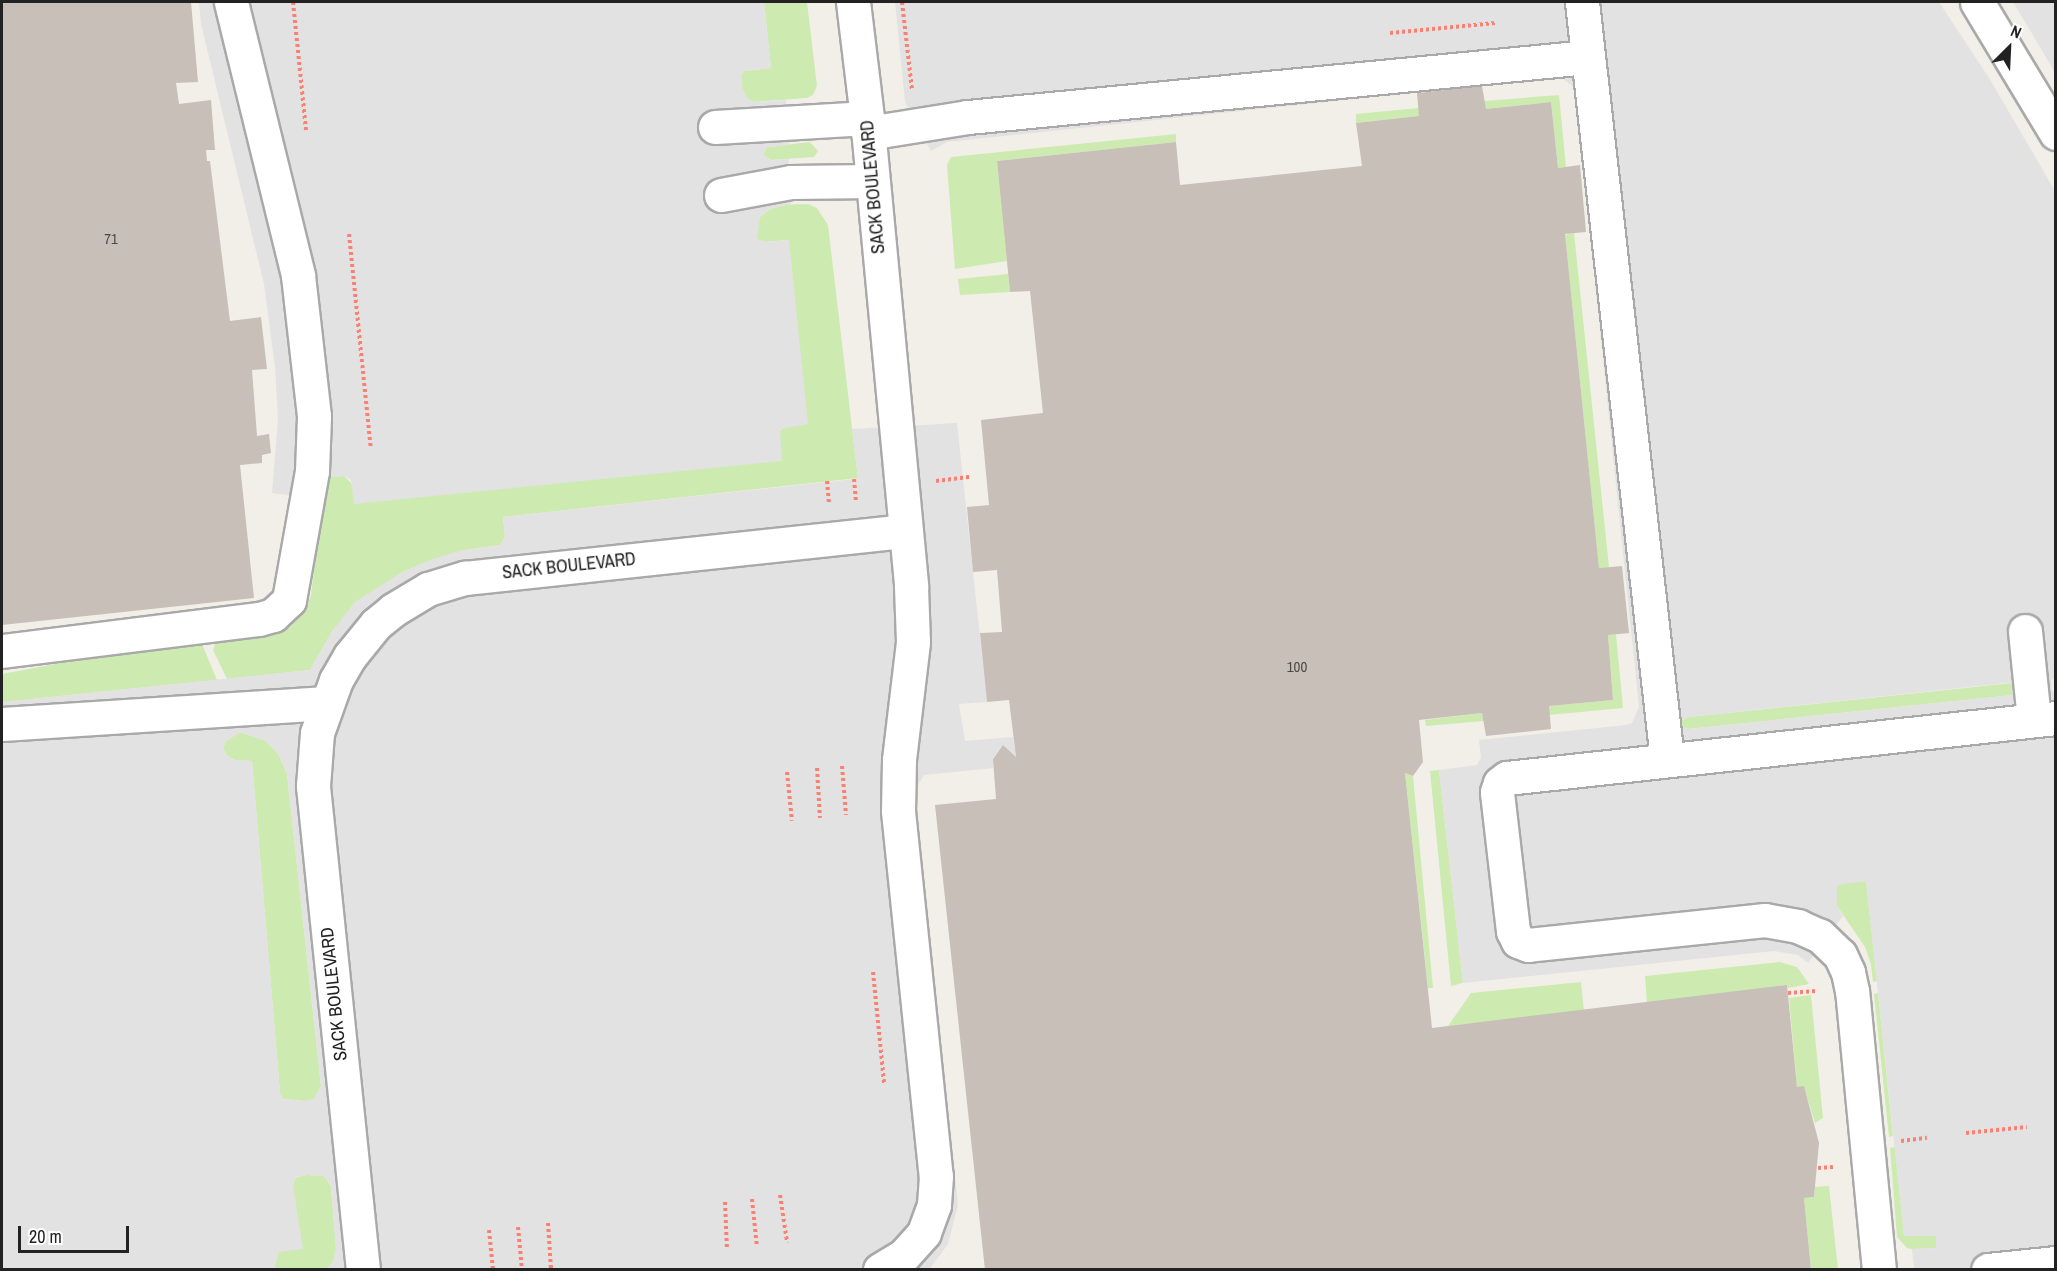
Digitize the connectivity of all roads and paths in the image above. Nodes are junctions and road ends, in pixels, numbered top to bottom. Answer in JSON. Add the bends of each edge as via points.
{"nodes":[{"id":1,"x":231,"y":2,"type":"edge"},
{"id":2,"x":293,"y":2,"type":"edge"},
{"id":3,"x":853,"y":2,"type":"edge"},
{"id":4,"x":902,"y":2,"type":"edge"},
{"id":5,"x":1582,"y":2,"type":"edge"},
{"id":6,"x":1977,"y":2,"type":"edge"},
{"id":7,"x":1496,"y":23,"type":"dead end"},
{"id":8,"x":1390,"y":33,"type":"dead end"},
{"id":9,"x":1588,"y":57,"type":"junction"},
{"id":10,"x":913,"y":97,"type":"dead end"},
{"id":11,"x":868,"y":126,"type":"junction"},
{"id":12,"x":715,"y":127,"type":"dead end"},
{"id":13,"x":306,"y":130,"type":"dead end"},
{"id":14,"x":2055,"y":133,"type":"edge"},
{"id":15,"x":873,"y":181,"type":"junction"},
{"id":16,"x":721,"y":195,"type":"dead end"},
{"id":17,"x":349,"y":234,"type":"dead end"},
{"id":18,"x":371,"y":449,"type":"dead end"},
{"id":19,"x":906,"y":531,"type":"junction"},
{"id":20,"x":2025,"y":631,"type":"dead end"},
{"id":21,"x":2,"y":651,"type":"edge"},
{"id":22,"x":326,"y":703,"type":"junction"},
{"id":23,"x":2045,"y":719,"type":"edge"},
{"id":24,"x":2,"y":724,"type":"edge"},
{"id":25,"x":1667,"y":760,"type":"junction"},
{"id":26,"x":842,"y":766,"type":"dead end"},
{"id":27,"x":817,"y":768,"type":"dead end"},
{"id":28,"x":788,"y":772,"type":"dead end"},
{"id":29,"x":846,"y":815,"type":"dead end"},
{"id":30,"x":820,"y":818,"type":"dead end"},
{"id":31,"x":792,"y":821,"type":"dead end"},
{"id":32,"x":873,"y":972,"type":"dead end"},
{"id":33,"x":1816,"y":991,"type":"dead end"},
{"id":34,"x":1788,"y":993,"type":"dead end"},
{"id":35,"x":884,"y":1083,"type":"dead end"},
{"id":36,"x":2027,"y":1127,"type":"dead end"},
{"id":37,"x":1966,"y":1134,"type":"dead end"},
{"id":38,"x":1927,"y":1138,"type":"dead end"},
{"id":39,"x":1894,"y":1142,"type":"dead end"},
{"id":40,"x":1834,"y":1167,"type":"dead end"},
{"id":41,"x":1818,"y":1168,"type":"dead end"},
{"id":42,"x":780,"y":1195,"type":"dead end"},
{"id":43,"x":753,"y":1198,"type":"dead end"},
{"id":44,"x":725,"y":1202,"type":"dead end"},
{"id":45,"x":548,"y":1223,"type":"dead end"},
{"id":46,"x":518,"y":1227,"type":"dead end"},
{"id":47,"x":489,"y":1230,"type":"dead end"},
{"id":48,"x":787,"y":1242,"type":"dead end"},
{"id":49,"x":757,"y":1247,"type":"dead end"},
{"id":50,"x":727,"y":1249,"type":"dead end"},
{"id":51,"x":2055,"y":1263,"type":"edge"},
{"id":52,"x":363,"y":1269,"type":"edge"},
{"id":53,"x":493,"y":1269,"type":"edge"},
{"id":54,"x":522,"y":1269,"type":"edge"},
{"id":55,"x":551,"y":1269,"type":"edge"},
{"id":56,"x":880,"y":1269,"type":"edge"},
{"id":57,"x":1880,"y":1269,"type":"edge"},
{"id":58,"x":1988,"y":1269,"type":"edge"}],
"edges":[{"from":1,"to":21,"type":"street","via":[[298,275],[314,416],[312,471],[289,600],[273,615],[261,619]]},
{"from":2,"to":13,"type":"path"},
{"from":3,"to":11,"type":"street","name":"SACK BOULEVARD"},
{"from":4,"to":10,"type":"path"},
{"from":5,"to":9,"type":"street"},
{"from":6,"to":14,"type":"street"},
{"from":7,"to":8,"type":"path"},
{"from":9,"to":11,"type":"street"},
{"from":9,"to":25,"type":"street"},
{"from":11,"to":12,"type":"street"},
{"from":11,"to":15,"type":"street","name":"SACK BOULEVARD"},
{"from":15,"to":16,"type":"street","via":[[791,182]]},
{"from":15,"to":19,"type":"street","name":"SACK BOULEVARD"},
{"from":17,"to":18,"type":"path"},
{"from":19,"to":22,"type":"street","name":"SACK BOULEVARD","via":[[486,575],[446,583],[410,599],[376,624],[350,656]]},
{"from":19,"to":56,"type":"street","via":[[913,642],[899,760],[898,811],[936,1197],[928,1224],[914,1247]]},
{"from":20,"to":23,"type":"street"},
{"from":22,"to":24,"type":"street"},
{"from":22,"to":52,"type":"street","name":"SACK BOULEVARD","via":[[317,733],[313,786]]},
{"from":23,"to":25,"type":"street"},
{"from":25,"to":57,"type":"street","via":[[1507,778],[1500,783],[1497,792],[1513,931],[1518,941],[1528,945],[1765,920],[1798,926],[1832,946],[1848,972],[1852,991]]},
{"from":26,"to":29,"type":"path"},
{"from":27,"to":30,"type":"path"},
{"from":28,"to":31,"type":"path"},
{"from":32,"to":35,"type":"path"},
{"from":33,"to":34,"type":"path"},
{"from":36,"to":37,"type":"path"},
{"from":38,"to":39,"type":"path"},
{"from":40,"to":41,"type":"path"},
{"from":42,"to":48,"type":"path"},
{"from":43,"to":49,"type":"path"},
{"from":44,"to":50,"type":"path"},
{"from":45,"to":55,"type":"path"},
{"from":46,"to":54,"type":"path"},
{"from":47,"to":53,"type":"path"},
{"from":51,"to":58,"type":"street"}]}
